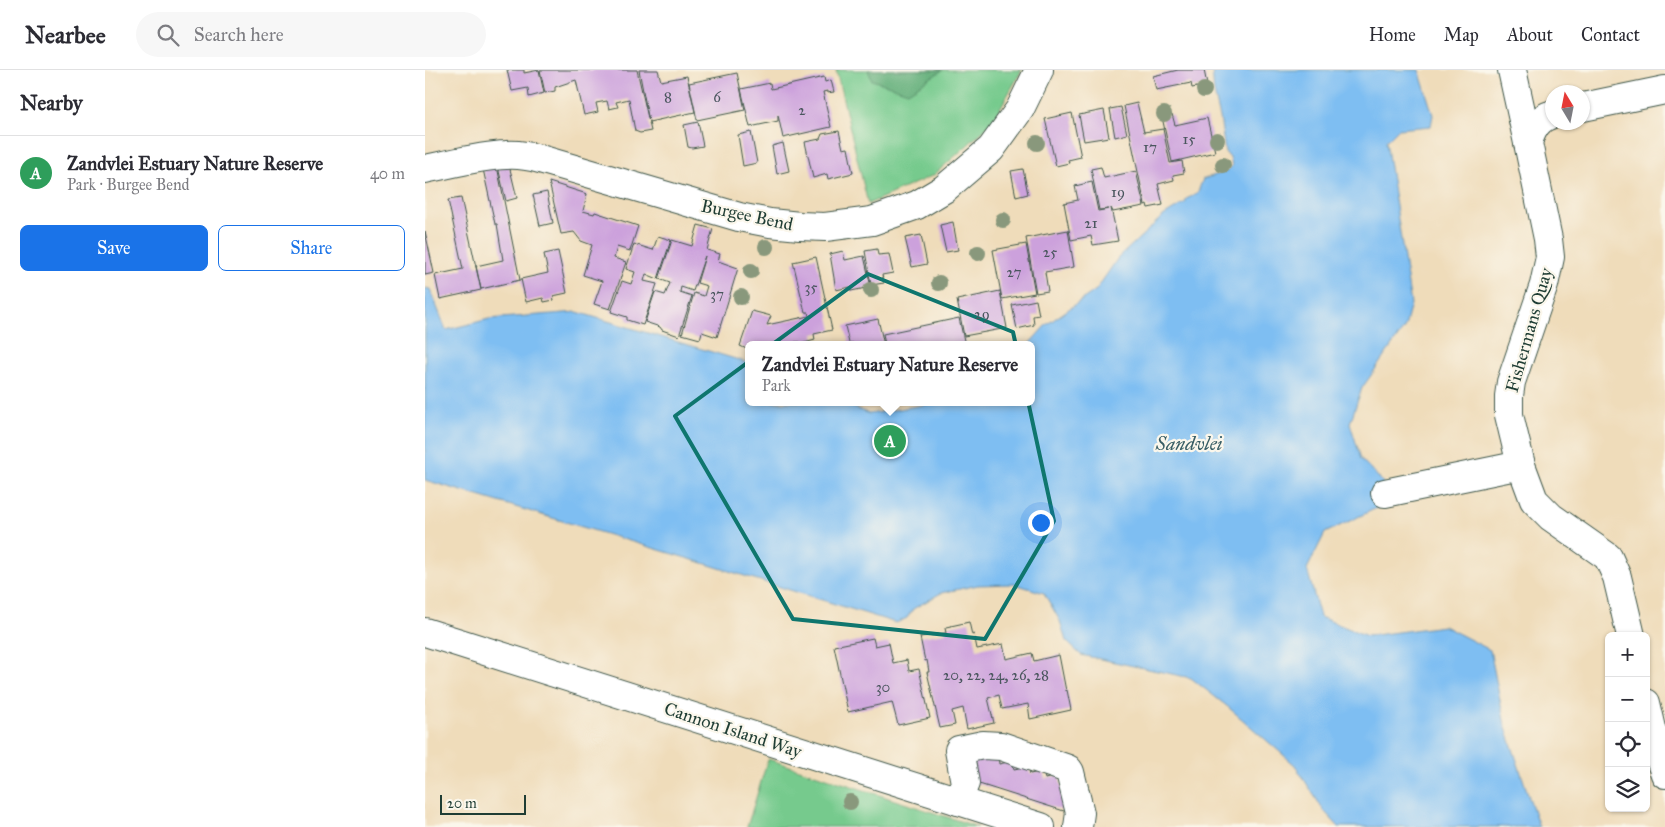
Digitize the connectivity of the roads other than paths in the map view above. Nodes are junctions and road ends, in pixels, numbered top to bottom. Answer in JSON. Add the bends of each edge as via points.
{"nodes":[{"id":1,"x":1039,"y":70,"type":"edge"},
{"id":2,"x":1512,"y":70,"type":"edge"},
{"id":3,"x":1665,"y":90,"type":"edge"},
{"id":4,"x":1590,"y":106,"type":"edge"},
{"id":5,"x":1545,"y":116,"type":"edge"},
{"id":6,"x":1528,"y":143,"type":"junction"},
{"id":7,"x":425,"y":169,"type":"edge"},
{"id":8,"x":1521,"y":465,"type":"junction"},
{"id":9,"x":1385,"y":493,"type":"dead end"},
{"id":10,"x":425,"y":632,"type":"edge"},
{"id":11,"x":1630,"y":632,"type":"edge"},
{"id":12,"x":1650,"y":720,"type":"edge"},
{"id":13,"x":1665,"y":774,"type":"edge"},
{"id":14,"x":958,"y":801,"type":"junction"},
{"id":15,"x":1041,"y":827,"type":"edge"},
{"id":16,"x":1077,"y":827,"type":"edge"}],
"edges":[{"from":1,"to":7,"type":"street","name":"Burgee Bend","via":[[1020,109],[991,149],[944,189],[917,205],[865,223],[800,226],[739,217],[522,155],[489,156]]},
{"from":2,"to":6,"type":"street","name":"Fishermans Quay"},
{"from":3,"to":4,"type":"street"},
{"from":5,"to":6,"type":"street","via":[[1537,122]]},
{"from":6,"to":8,"type":"street","name":"Fishermans Quay","via":[[1550,257],[1509,396],[1509,415]]},
{"from":8,"to":9,"type":"street"},
{"from":8,"to":11,"type":"street","name":"Fishermans Quay","via":[[1534,500],[1542,509],[1608,556],[1617,577]]},
{"from":10,"to":14,"type":"street","name":"Cannon Island Way"},
{"from":12,"to":13,"type":"street"},
{"from":14,"to":15,"type":"street","name":"Cannon Island Way"},
{"from":14,"to":16,"type":"street","via":[[965,783],[959,750],[983,745],[1001,746],[1068,769],[1080,813]]}]}
